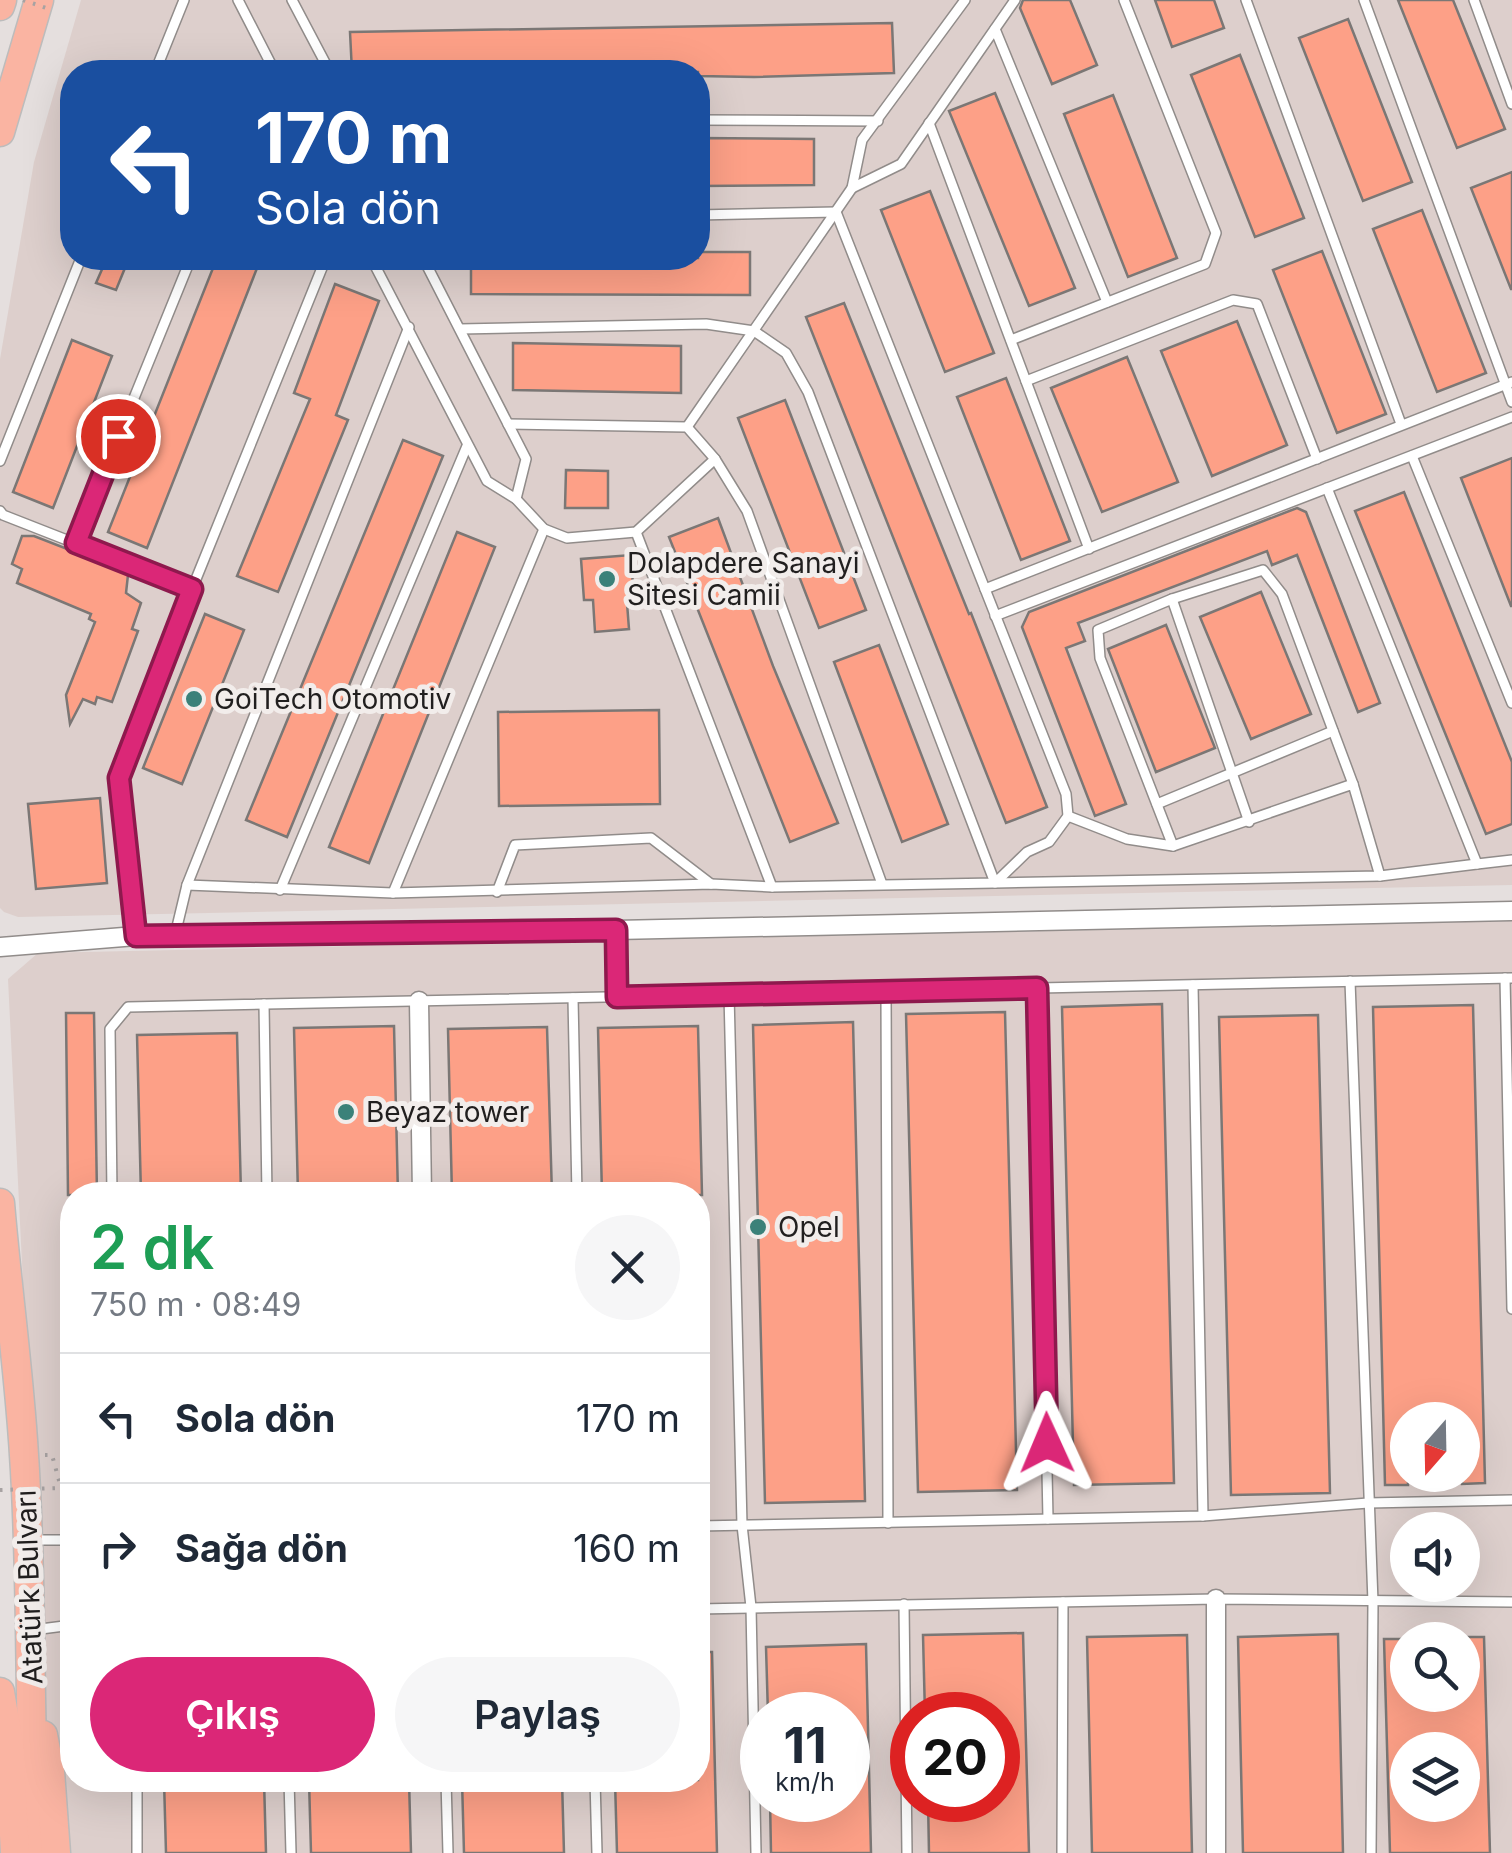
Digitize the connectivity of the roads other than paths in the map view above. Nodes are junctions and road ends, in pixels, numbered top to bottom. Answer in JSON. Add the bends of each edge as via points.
{"nodes":[{"id":1,"x":184,"y":0,"type":"edge"},
{"id":2,"x":238,"y":0,"type":"edge"},
{"id":3,"x":292,"y":0,"type":"edge"},
{"id":4,"x":965,"y":0,"type":"edge"},
{"id":5,"x":1015,"y":0,"type":"edge"},
{"id":6,"x":1124,"y":0,"type":"edge"},
{"id":7,"x":1246,"y":0,"type":"edge"},
{"id":8,"x":1364,"y":0,"type":"edge"},
{"id":9,"x":1474,"y":0,"type":"edge"},
{"id":10,"x":45,"y":5,"type":"edge"},
{"id":11,"x":995,"y":29,"type":"junction"},
{"id":12,"x":160,"y":60,"type":"edge"},
{"id":13,"x":266,"y":60,"type":"edge"},
{"id":14,"x":324,"y":60,"type":"edge"},
{"id":15,"x":1512,"y":104,"type":"edge"},
{"id":16,"x":710,"y":120,"type":"edge"},
{"id":17,"x":878,"y":121,"type":"junction"},
{"id":18,"x":930,"y":123,"type":"junction"},
{"id":19,"x":0,"y":132,"type":"edge"},
{"id":20,"x":852,"y":188,"type":"junction"},
{"id":21,"x":836,"y":212,"type":"junction"},
{"id":22,"x":710,"y":215,"type":"edge"},
{"id":23,"x":76,"y":270,"type":"edge"},
{"id":24,"x":186,"y":270,"type":"edge"},
{"id":25,"x":321,"y":270,"type":"edge"},
{"id":26,"x":378,"y":270,"type":"edge"},
{"id":27,"x":430,"y":270,"type":"edge"},
{"id":28,"x":1107,"y":302,"type":"junction"},
{"id":29,"x":409,"y":326,"type":"junction"},
{"id":30,"x":460,"y":330,"type":"junction"},
{"id":31,"x":754,"y":330,"type":"junction"},
{"id":32,"x":1010,"y":340,"type":"junction"},
{"id":33,"x":1026,"y":381,"type":"junction"},
{"id":34,"x":1508,"y":383,"type":"edge"},
{"id":35,"x":1512,"y":402,"type":"edge"},
{"id":36,"x":1512,"y":417,"type":"edge"},
{"id":37,"x":508,"y":424,"type":"junction"},
{"id":38,"x":1400,"y":424,"type":"junction"},
{"id":39,"x":687,"y":428,"type":"junction"},
{"id":40,"x":467,"y":446,"type":"junction"},
{"id":41,"x":1412,"y":456,"type":"junction"},
{"id":42,"x":715,"y":459,"type":"junction"},
{"id":43,"x":1317,"y":459,"type":"junction"},
{"id":44,"x":0,"y":461,"type":"edge"},
{"id":45,"x":1326,"y":488,"type":"junction"},
{"id":46,"x":516,"y":499,"type":"junction"},
{"id":47,"x":0,"y":511,"type":"edge"},
{"id":48,"x":544,"y":530,"type":"junction"},
{"id":49,"x":636,"y":532,"type":"junction"},
{"id":50,"x":76,"y":543,"type":"junction"},
{"id":51,"x":1089,"y":548,"type":"junction"},
{"id":52,"x":192,"y":589,"type":"junction"},
{"id":53,"x":985,"y":589,"type":"junction"},
{"id":54,"x":1172,"y":599,"type":"junction"},
{"id":55,"x":996,"y":616,"type":"junction"},
{"id":56,"x":1512,"y":703,"type":"edge"},
{"id":57,"x":1333,"y":731,"type":"junction"},
{"id":58,"x":1232,"y":773,"type":"junction"},
{"id":59,"x":1353,"y":784,"type":"junction"},
{"id":60,"x":1157,"y":804,"type":"junction"},
{"id":61,"x":1068,"y":816,"type":"junction"},
{"id":62,"x":1249,"y":822,"type":"junction"},
{"id":63,"x":1173,"y":846,"type":"junction"},
{"id":64,"x":1512,"y":860,"type":"edge"},
{"id":65,"x":1476,"y":864,"type":"junction"},
{"id":66,"x":1380,"y":876,"type":"junction"},
{"id":67,"x":995,"y":883,"type":"junction"},
{"id":68,"x":187,"y":884,"type":"junction"},
{"id":69,"x":711,"y":884,"type":"junction"},
{"id":70,"x":882,"y":884,"type":"junction"},
{"id":71,"x":772,"y":886,"type":"junction"},
{"id":72,"x":280,"y":890,"type":"junction"},
{"id":73,"x":497,"y":892,"type":"junction"},
{"id":74,"x":393,"y":894,"type":"junction"},
{"id":75,"x":1512,"y":910,"type":"edge"},
{"id":76,"x":616,"y":930,"type":"junction"},
{"id":77,"x":174,"y":935,"type":"junction"},
{"id":78,"x":136,"y":936,"type":"junction"},
{"id":79,"x":0,"y":947,"type":"edge"},
{"id":80,"x":1509,"y":978,"type":"edge"},
{"id":81,"x":1350,"y":981,"type":"junction"},
{"id":82,"x":1193,"y":984,"type":"junction"},
{"id":83,"x":1037,"y":988,"type":"junction"},
{"id":84,"x":886,"y":991,"type":"junction"},
{"id":85,"x":729,"y":994,"type":"junction"},
{"id":86,"x":617,"y":997,"type":"junction"},
{"id":87,"x":573,"y":998,"type":"junction"},
{"id":88,"x":419,"y":1001,"type":"junction"},
{"id":89,"x":264,"y":1004,"type":"junction"},
{"id":90,"x":112,"y":1182,"type":"edge"},
{"id":91,"x":268,"y":1182,"type":"edge"},
{"id":92,"x":422,"y":1182,"type":"edge"},
{"id":93,"x":577,"y":1182,"type":"edge"},
{"id":94,"x":0,"y":1203,"type":"edge"},
{"id":95,"x":1512,"y":1310,"type":"edge"},
{"id":96,"x":1512,"y":1500,"type":"edge"},
{"id":97,"x":1368,"y":1503,"type":"junction"},
{"id":98,"x":1203,"y":1516,"type":"junction"},
{"id":99,"x":1048,"y":1519,"type":"junction"},
{"id":100,"x":888,"y":1522,"type":"junction"},
{"id":101,"x":710,"y":1526,"type":"edge"},
{"id":102,"x":742,"y":1526,"type":"junction"},
{"id":103,"x":28,"y":1540,"type":"junction"},
{"id":104,"x":60,"y":1540,"type":"edge"},
{"id":105,"x":1216,"y":1599,"type":"junction"},
{"id":106,"x":1063,"y":1602,"type":"junction"},
{"id":107,"x":1373,"y":1602,"type":"junction"},
{"id":108,"x":1512,"y":1602,"type":"edge"},
{"id":109,"x":904,"y":1604,"type":"junction"},
{"id":110,"x":751,"y":1607,"type":"junction"},
{"id":111,"x":710,"y":1608,"type":"edge"},
{"id":112,"x":60,"y":1627,"type":"edge"},
{"id":113,"x":30,"y":1630,"type":"junction"},
{"id":114,"x":33,"y":1680,"type":"junction"},
{"id":115,"x":0,"y":1692,"type":"edge"},
{"id":116,"x":137,"y":1792,"type":"edge"},
{"id":117,"x":289,"y":1792,"type":"edge"},
{"id":118,"x":446,"y":1792,"type":"edge"},
{"id":119,"x":595,"y":1792,"type":"edge"},
{"id":120,"x":15,"y":1853,"type":"edge"},
{"id":121,"x":36,"y":1853,"type":"edge"},
{"id":122,"x":56,"y":1853,"type":"edge"},
{"id":123,"x":138,"y":1853,"type":"edge"},
{"id":124,"x":292,"y":1853,"type":"edge"},
{"id":125,"x":448,"y":1853,"type":"edge"},
{"id":126,"x":597,"y":1853,"type":"edge"},
{"id":127,"x":756,"y":1853,"type":"edge"},
{"id":128,"x":907,"y":1853,"type":"edge"},
{"id":129,"x":1062,"y":1853,"type":"edge"},
{"id":130,"x":1216,"y":1853,"type":"edge"},
{"id":131,"x":1371,"y":1853,"type":"edge"}],
"edges":[{"from":1,"to":12,"type":"lane"},
{"from":2,"to":13,"type":"lane"},
{"from":3,"to":14,"type":"lane"},
{"from":4,"to":17,"type":"lane"},
{"from":5,"to":11,"type":"lane"},
{"from":6,"to":28,"type":"lane","via":[[1216,233],[1205,264]]},
{"from":7,"to":38,"type":"lane"},
{"from":8,"to":34,"type":"lane"},
{"from":9,"to":15,"type":"lane"},
{"from":10,"to":19,"type":"main road"},
{"from":11,"to":18,"type":"lane"},
{"from":11,"to":28,"type":"lane"},
{"from":16,"to":17,"type":"lane"},
{"from":17,"to":20,"type":"lane","via":[[862,140]]},
{"from":18,"to":20,"type":"lane","via":[[901,164]]},
{"from":18,"to":32,"type":"lane"},
{"from":20,"to":21,"type":"lane"},
{"from":21,"to":22,"type":"lane"},
{"from":21,"to":31,"type":"lane"},
{"from":21,"to":53,"type":"lane"},
{"from":23,"to":44,"type":"lane"},
{"from":24,"to":50,"type":"lane"},
{"from":25,"to":52,"type":"lane"},
{"from":26,"to":29,"type":"lane"},
{"from":27,"to":30,"type":"lane"},
{"from":28,"to":32,"type":"lane"},
{"from":29,"to":40,"type":"lane"},
{"from":29,"to":68,"type":"lane"},
{"from":30,"to":31,"type":"lane","via":[[706,324]]},
{"from":30,"to":37,"type":"lane"},
{"from":31,"to":39,"type":"lane"},
{"from":31,"to":67,"type":"lane","via":[[786,353],[808,392]]},
{"from":32,"to":33,"type":"lane"},
{"from":33,"to":43,"type":"lane","via":[[1233,300],[1257,304]]},
{"from":33,"to":51,"type":"lane"},
{"from":34,"to":35,"type":"lane"},
{"from":34,"to":38,"type":"lane"},
{"from":36,"to":41,"type":"lane"},
{"from":37,"to":39,"type":"lane"},
{"from":37,"to":46,"type":"lane","via":[[526,459]]},
{"from":38,"to":43,"type":"lane"},
{"from":39,"to":42,"type":"lane"},
{"from":40,"to":46,"type":"lane","via":[[487,481]]},
{"from":40,"to":72,"type":"lane"},
{"from":41,"to":45,"type":"lane"},
{"from":41,"to":56,"type":"lane"},
{"from":42,"to":49,"type":"lane"},
{"from":42,"to":70,"type":"lane","via":[[746,511]]},
{"from":43,"to":51,"type":"lane"},
{"from":45,"to":55,"type":"lane"},
{"from":45,"to":65,"type":"lane"},
{"from":46,"to":48,"type":"lane"},
{"from":47,"to":50,"type":"lane"},
{"from":48,"to":49,"type":"lane","via":[[567,538]]},
{"from":48,"to":74,"type":"lane"},
{"from":49,"to":71,"type":"lane"},
{"from":50,"to":52,"type":"lane"},
{"from":51,"to":53,"type":"lane"},
{"from":52,"to":78,"type":"lane","via":[[119,778]]},
{"from":53,"to":55,"type":"lane"},
{"from":54,"to":57,"type":"lane","via":[[1262,570],[1282,594]]},
{"from":54,"to":58,"type":"lane"},
{"from":54,"to":60,"type":"lane","via":[[1098,630],[1100,658]]},
{"from":55,"to":61,"type":"lane","via":[[1066,794]]},
{"from":57,"to":58,"type":"lane"},
{"from":57,"to":59,"type":"lane"},
{"from":58,"to":60,"type":"lane"},
{"from":58,"to":62,"type":"lane"},
{"from":59,"to":62,"type":"lane"},
{"from":59,"to":66,"type":"lane"},
{"from":60,"to":63,"type":"lane"},
{"from":61,"to":63,"type":"lane","via":[[1127,839]]},
{"from":61,"to":67,"type":"lane","via":[[1048,842]]},
{"from":62,"to":63,"type":"lane"},
{"from":64,"to":65,"type":"lane"},
{"from":65,"to":66,"type":"lane"},
{"from":66,"to":67,"type":"lane"},
{"from":67,"to":70,"type":"lane"},
{"from":68,"to":72,"type":"lane"},
{"from":68,"to":77,"type":"lane"},
{"from":69,"to":71,"type":"lane"},
{"from":69,"to":73,"type":"lane"},
{"from":69,"to":73,"type":"lane","via":[[651,838],[515,846]]},
{"from":70,"to":71,"type":"lane"},
{"from":72,"to":74,"type":"lane"},
{"from":73,"to":74,"type":"lane"},
{"from":75,"to":76,"type":"street"},
{"from":76,"to":77,"type":"street"},
{"from":76,"to":86,"type":"lane"},
{"from":77,"to":78,"type":"street"},
{"from":78,"to":79,"type":"street"},
{"from":80,"to":81,"type":"lane"},
{"from":80,"to":95,"type":"lane"},
{"from":81,"to":82,"type":"lane"},
{"from":81,"to":97,"type":"lane"},
{"from":82,"to":83,"type":"lane"},
{"from":82,"to":98,"type":"lane"},
{"from":83,"to":84,"type":"lane"},
{"from":83,"to":99,"type":"lane"},
{"from":84,"to":85,"type":"lane"},
{"from":84,"to":100,"type":"lane"},
{"from":85,"to":86,"type":"lane"},
{"from":85,"to":102,"type":"lane"},
{"from":86,"to":87,"type":"lane"},
{"from":87,"to":88,"type":"lane"},
{"from":87,"to":93,"type":"lane"},
{"from":88,"to":89,"type":"lane"},
{"from":88,"to":92,"type":"street"},
{"from":89,"to":90,"type":"lane","via":[[128,1007],[110,1028]]},
{"from":89,"to":91,"type":"lane"},
{"from":94,"to":103,"type":"main road","name":"Atatürk Bulvarı"},
{"from":96,"to":97,"type":"lane"},
{"from":97,"to":98,"type":"lane"},
{"from":97,"to":107,"type":"lane"},
{"from":98,"to":99,"type":"lane"},
{"from":99,"to":100,"type":"lane"},
{"from":100,"to":102,"type":"lane"},
{"from":101,"to":102,"type":"lane"},
{"from":102,"to":110,"type":"lane"},
{"from":103,"to":104,"type":"lane"},
{"from":103,"to":113,"type":"main road","name":"Atatürk Bulvarı"},
{"from":105,"to":106,"type":"lane"},
{"from":105,"to":107,"type":"lane"},
{"from":105,"to":130,"type":"street"},
{"from":106,"to":109,"type":"lane"},
{"from":106,"to":129,"type":"lane"},
{"from":107,"to":108,"type":"lane"},
{"from":107,"to":131,"type":"lane"},
{"from":109,"to":110,"type":"lane"},
{"from":109,"to":128,"type":"lane"},
{"from":110,"to":111,"type":"lane"},
{"from":110,"to":127,"type":"lane"},
{"from":112,"to":113,"type":"lane"},
{"from":113,"to":114,"type":"main road","name":"Atatürk Bulvarı"},
{"from":114,"to":121,"type":"main road","name":"Atatürk Bulvarı"},
{"from":114,"to":122,"type":"main road"},
{"from":115,"to":120,"type":"main road","name":"Atatürk Bulvarı"},
{"from":116,"to":123,"type":"lane"},
{"from":117,"to":124,"type":"lane"},
{"from":118,"to":125,"type":"lane"},
{"from":119,"to":126,"type":"lane"}]}
